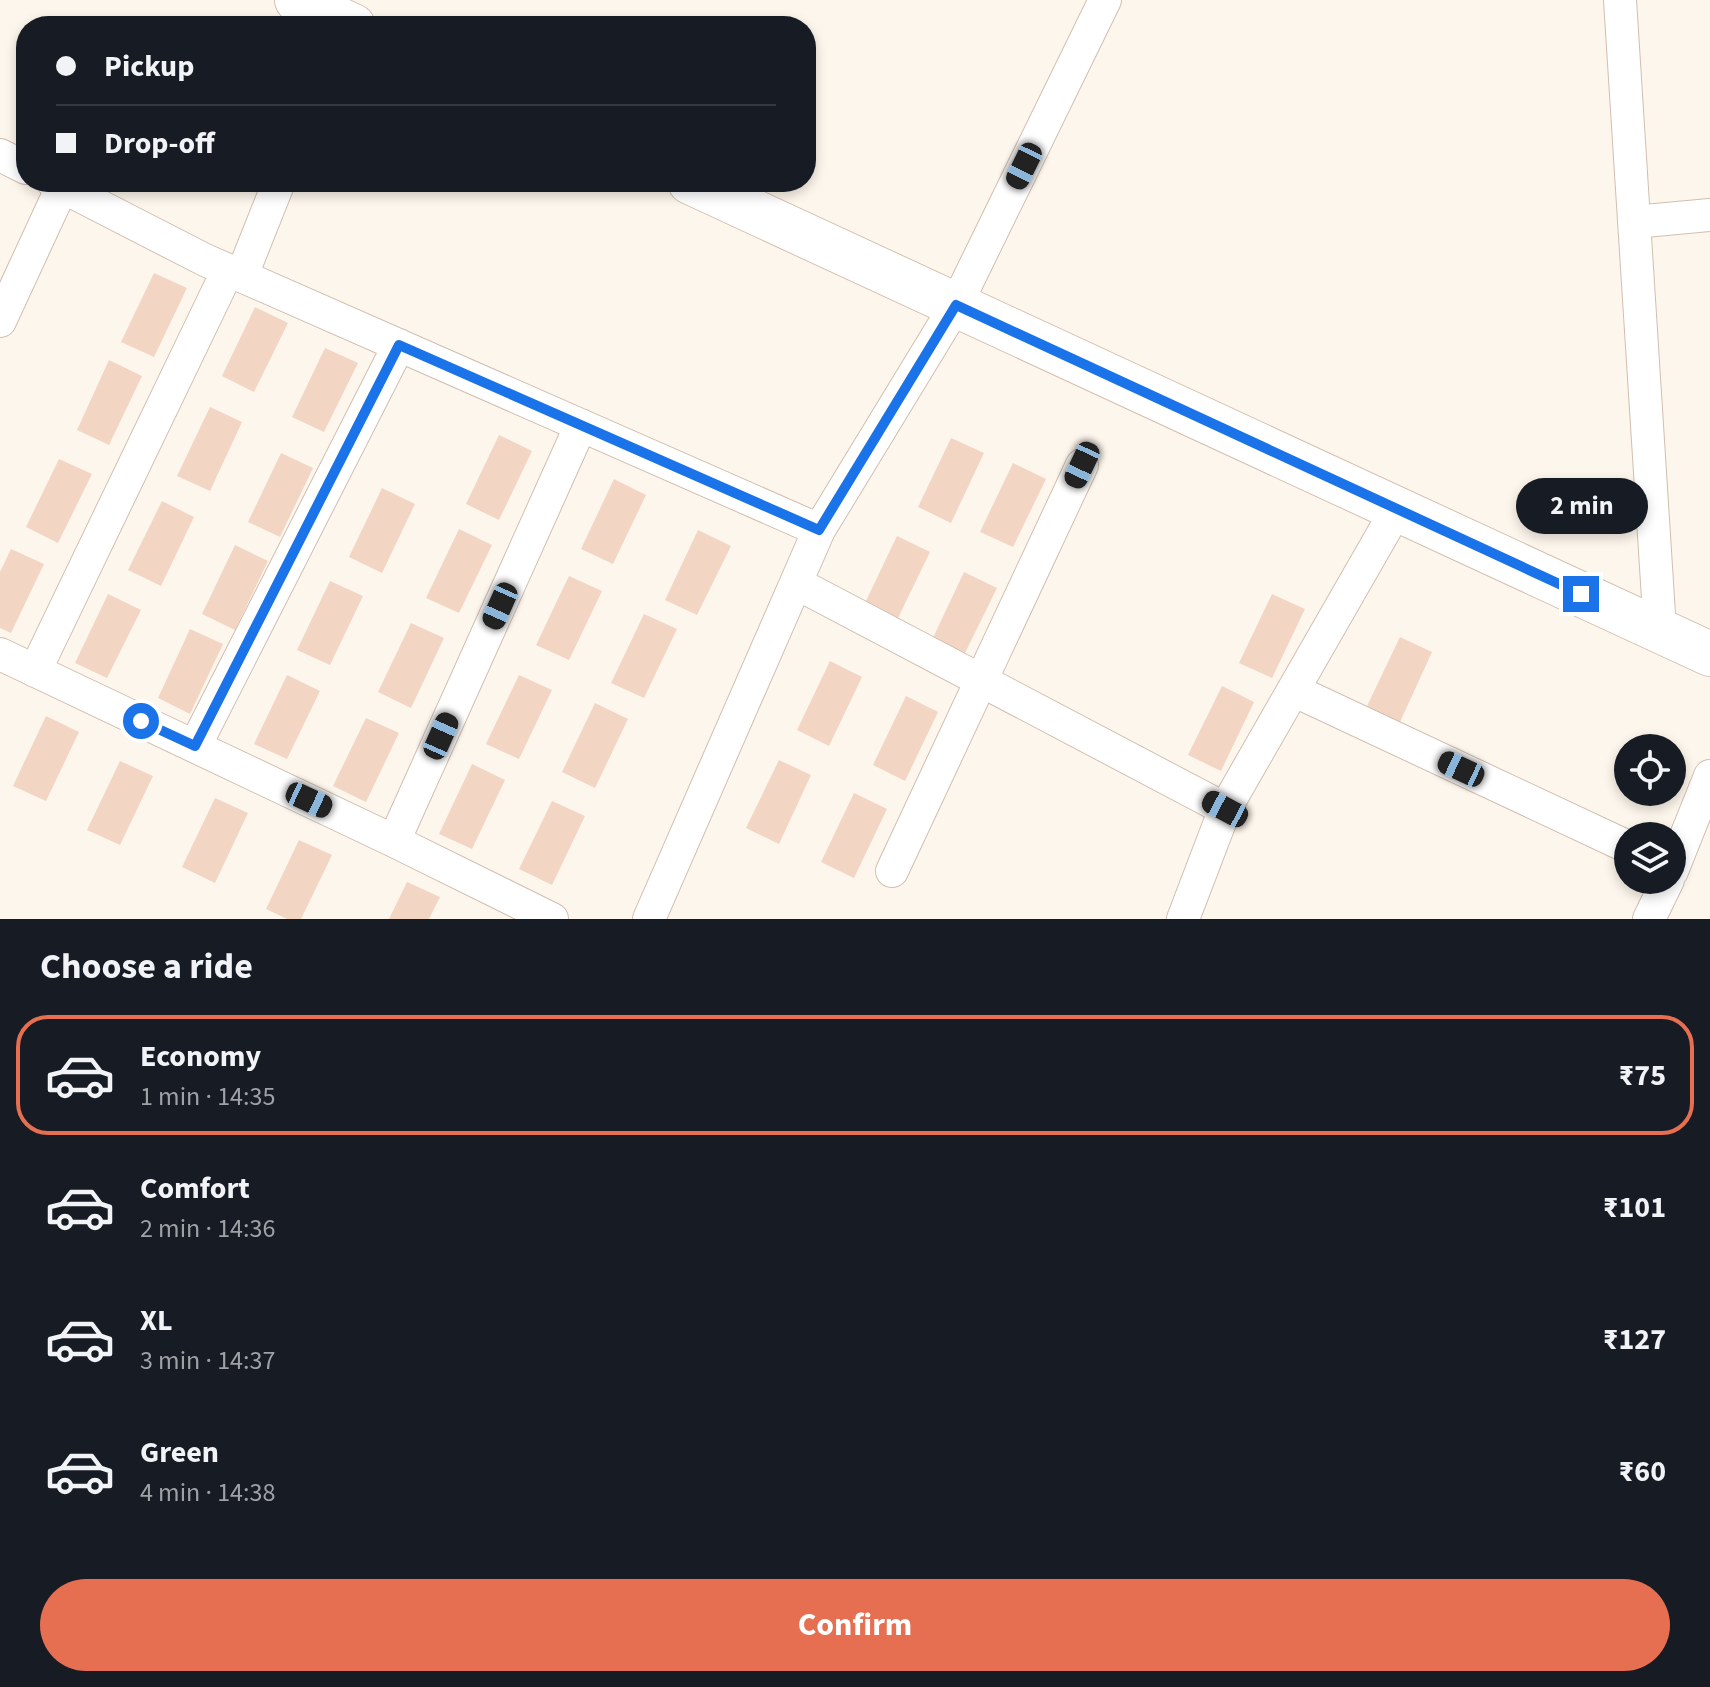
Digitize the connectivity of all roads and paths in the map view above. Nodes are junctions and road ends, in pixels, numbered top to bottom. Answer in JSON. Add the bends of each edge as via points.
{"nodes":[{"id":1,"x":297,"y":0,"type":"edge"},
{"id":2,"x":1105,"y":0,"type":"edge"},
{"id":3,"x":1620,"y":0,"type":"edge"},
{"id":4,"x":329,"y":16,"type":"edge"},
{"id":5,"x":55,"y":192,"type":"edge"},
{"id":6,"x":74,"y":192,"type":"edge"},
{"id":7,"x":274,"y":192,"type":"edge"},
{"id":8,"x":712,"y":192,"type":"edge"},
{"id":9,"x":1710,"y":215,"type":"edge"},
{"id":10,"x":1634,"y":222,"type":"junction"},
{"id":11,"x":235,"y":272,"type":"junction"},
{"id":12,"x":956,"y":305,"type":"junction"},
{"id":13,"x":0,"y":321,"type":"edge"},
{"id":14,"x":399,"y":345,"type":"junction"},
{"id":15,"x":581,"y":425,"type":"junction"},
{"id":16,"x":1082,"y":465,"type":"dead end"},
{"id":17,"x":1397,"y":509,"type":"junction"},
{"id":18,"x":819,"y":530,"type":"junction"},
{"id":19,"x":796,"y":583,"type":"junction"},
{"id":20,"x":1660,"y":630,"type":"junction"},
{"id":21,"x":0,"y":654,"type":"edge"},
{"id":22,"x":1710,"y":654,"type":"edge"},
{"id":23,"x":35,"y":671,"type":"junction"},
{"id":24,"x":982,"y":681,"type":"junction"},
{"id":25,"x":1293,"y":690,"type":"junction"},
{"id":26,"x":195,"y":746,"type":"junction"},
{"id":27,"x":1710,"y":776,"type":"edge"},
{"id":28,"x":1225,"y":809,"type":"junction"},
{"id":29,"x":1686,"y":835,"type":"edge"},
{"id":30,"x":1614,"y":840,"type":"edge"},
{"id":31,"x":394,"y":841,"type":"junction"},
{"id":32,"x":892,"y":871,"type":"dead end"},
{"id":33,"x":1661,"y":894,"type":"edge"},
{"id":34,"x":552,"y":919,"type":"edge"},
{"id":35,"x":649,"y":919,"type":"edge"},
{"id":36,"x":1183,"y":919,"type":"edge"},
{"id":37,"x":1649,"y":919,"type":"edge"}],
"edges":[{"from":1,"to":4,"type":"street"},
{"from":2,"to":12,"type":"street"},
{"from":3,"to":10,"type":"street"},
{"from":5,"to":13,"type":"street"},
{"from":6,"to":11,"type":"street"},
{"from":7,"to":11,"type":"street"},
{"from":8,"to":12,"type":"street"},
{"from":9,"to":10,"type":"street"},
{"from":10,"to":20,"type":"street"},
{"from":11,"to":14,"type":"street"},
{"from":11,"to":23,"type":"street"},
{"from":12,"to":17,"type":"street"},
{"from":12,"to":18,"type":"street"},
{"from":14,"to":15,"type":"street"},
{"from":14,"to":26,"type":"street"},
{"from":15,"to":18,"type":"street"},
{"from":15,"to":31,"type":"street"},
{"from":16,"to":24,"type":"street"},
{"from":17,"to":20,"type":"street"},
{"from":17,"to":25,"type":"street"},
{"from":18,"to":19,"type":"street"},
{"from":19,"to":24,"type":"street"},
{"from":19,"to":35,"type":"street"},
{"from":20,"to":22,"type":"street"},
{"from":21,"to":23,"type":"street"},
{"from":23,"to":26,"type":"street"},
{"from":24,"to":28,"type":"street"},
{"from":24,"to":32,"type":"street"},
{"from":25,"to":28,"type":"street"},
{"from":25,"to":30,"type":"street"},
{"from":26,"to":31,"type":"street"},
{"from":27,"to":29,"type":"street"},
{"from":28,"to":36,"type":"street"},
{"from":31,"to":34,"type":"street"},
{"from":33,"to":37,"type":"street"}]}
